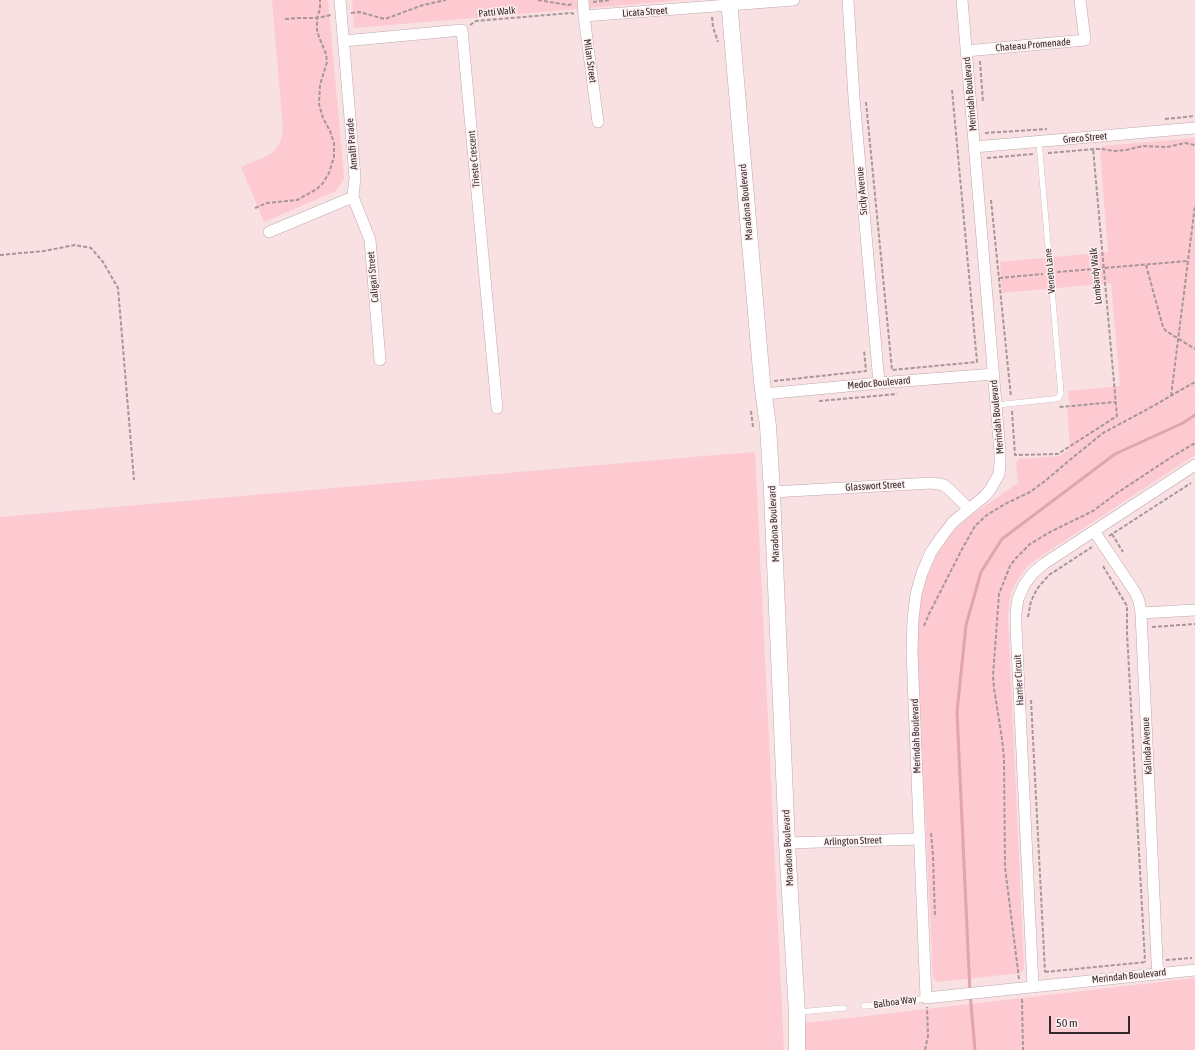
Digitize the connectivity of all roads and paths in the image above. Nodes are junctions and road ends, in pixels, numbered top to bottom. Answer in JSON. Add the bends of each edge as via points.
{"nodes":[{"id":1,"x":320,"y":0,"type":"edge"},
{"id":2,"x":340,"y":0,"type":"edge"},
{"id":3,"x":446,"y":0,"type":"edge"},
{"id":4,"x":583,"y":0,"type":"edge"},
{"id":5,"x":794,"y":0,"type":"edge"},
{"id":6,"x":848,"y":0,"type":"edge"},
{"id":7,"x":962,"y":0,"type":"edge"},
{"id":8,"x":1080,"y":0,"type":"edge"},
{"id":9,"x":729,"y":3,"type":"edge"},
{"id":10,"x":341,"y":13,"type":"junction"},
{"id":11,"x":584,"y":16,"type":"junction"},
{"id":12,"x":317,"y":18,"type":"junction"},
{"id":13,"x":285,"y":19,"type":"dead end"},
{"id":14,"x":462,"y":30,"type":"junction"},
{"id":15,"x":344,"y":41,"type":"junction"},
{"id":16,"x":979,"y":50,"type":"junction"},
{"id":17,"x":966,"y":51,"type":"junction"},
{"id":18,"x":952,"y":90,"type":"dead end"},
{"id":19,"x":866,"y":99,"type":"dead end"},
{"id":20,"x":983,"y":103,"type":"dead end"},
{"id":21,"x":598,"y":122,"type":"dead end"},
{"id":22,"x":1195,"y":128,"type":"edge"},
{"id":23,"x":985,"y":133,"type":"dead end"},
{"id":24,"x":1039,"y":142,"type":"junction"},
{"id":25,"x":1195,"y":145,"type":"edge"},
{"id":26,"x":980,"y":147,"type":"junction"},
{"id":27,"x":987,"y":165,"type":"dead end"},
{"id":28,"x":990,"y":194,"type":"dead end"},
{"id":29,"x":353,"y":197,"type":"junction"},
{"id":30,"x":1195,"y":205,"type":"edge"},
{"id":31,"x":255,"y":208,"type":"dead end"},
{"id":32,"x":1195,"y":210,"type":"edge"},
{"id":33,"x":269,"y":232,"type":"dead end"},
{"id":34,"x":0,"y":255,"type":"edge"},
{"id":35,"x":1188,"y":261,"type":"junction"},
{"id":36,"x":1146,"y":265,"type":"junction"},
{"id":37,"x":1103,"y":268,"type":"junction"},
{"id":38,"x":1050,"y":273,"type":"junction"},
{"id":39,"x":998,"y":278,"type":"junction"},
{"id":40,"x":1178,"y":338,"type":"junction"},
{"id":41,"x":864,"y":348,"type":"dead end"},
{"id":42,"x":1195,"y":349,"type":"edge"},
{"id":43,"x":380,"y":360,"type":"dead end"},
{"id":44,"x":994,"y":374,"type":"junction"},
{"id":45,"x":1195,"y":382,"type":"edge"},
{"id":46,"x":879,"y":383,"type":"junction"},
{"id":47,"x":763,"y":388,"type":"junction"},
{"id":48,"x":902,"y":393,"type":"dead end"},
{"id":49,"x":1171,"y":396,"type":"junction"},
{"id":50,"x":1057,"y":399,"type":"junction"},
{"id":51,"x":813,"y":401,"type":"dead end"},
{"id":52,"x":1115,"y":402,"type":"junction"},
{"id":53,"x":1011,"y":403,"type":"junction"},
{"id":54,"x":996,"y":405,"type":"junction"},
{"id":55,"x":497,"y":408,"type":"dead end"},
{"id":56,"x":1195,"y":443,"type":"edge"},
{"id":57,"x":1195,"y":465,"type":"edge"},
{"id":58,"x":134,"y":480,"type":"dead end"},
{"id":59,"x":1191,"y":483,"type":"dead end"},
{"id":60,"x":772,"y":492,"type":"junction"},
{"id":61,"x":969,"y":509,"type":"junction"},
{"id":62,"x":1094,"y":531,"type":"junction"},
{"id":63,"x":1112,"y":534,"type":"dead end"},
{"id":64,"x":1092,"y":547,"type":"dead end"},
{"id":65,"x":1103,"y":566,"type":"dead end"},
{"id":66,"x":1195,"y":610,"type":"edge"},
{"id":67,"x":1141,"y":613,"type":"junction"},
{"id":68,"x":1028,"y":619,"type":"dead end"},
{"id":69,"x":1195,"y":624,"type":"edge"},
{"id":70,"x":1150,"y":627,"type":"dead end"},
{"id":71,"x":923,"y":628,"type":"dead end"},
{"id":72,"x":1031,"y":697,"type":"dead end"},
{"id":73,"x":931,"y":833,"type":"dead end"},
{"id":74,"x":920,"y":839,"type":"junction"},
{"id":75,"x":787,"y":843,"type":"junction"},
{"id":76,"x":934,"y":922,"type":"dead end"},
{"id":77,"x":1195,"y":958,"type":"edge"},
{"id":78,"x":1157,"y":961,"type":"junction"},
{"id":79,"x":1145,"y":962,"type":"junction"},
{"id":80,"x":1195,"y":970,"type":"edge"},
{"id":81,"x":1045,"y":972,"type":"junction"},
{"id":82,"x":1032,"y":974,"type":"junction"},
{"id":83,"x":1158,"y":974,"type":"junction"},
{"id":84,"x":1033,"y":986,"type":"junction"},
{"id":85,"x":1018,"y":988,"type":"junction"},
{"id":86,"x":928,"y":998,"type":"junction"},
{"id":87,"x":864,"y":1006,"type":"dead end"},
{"id":88,"x":844,"y":1008,"type":"dead end"},
{"id":89,"x":797,"y":1012,"type":"junction"},
{"id":90,"x":797,"y":1050,"type":"edge"},
{"id":91,"x":926,"y":1050,"type":"edge"},
{"id":92,"x":1023,"y":1050,"type":"edge"}],
"edges":[{"from":1,"to":12,"type":"path"},
{"from":2,"to":10,"type":"street","name":"Amalfi Parade"},
{"from":3,"to":10,"type":"path","via":[[423,5],[385,19],[359,12]]},
{"from":4,"to":11,"type":"street","name":"Milan Street"},
{"from":5,"to":9,"type":"street","name":"Licata Street"},
{"from":6,"to":46,"type":"street","name":"Sicily Avenue"},
{"from":7,"to":17,"type":"street","name":"Merindah Boulevard"},
{"from":8,"to":16,"type":"street","name":"Chateau Promenade","via":[[1085,40]]},
{"from":9,"to":11,"type":"street","name":"Licata Street"},
{"from":9,"to":47,"type":"street","name":"Maradona Boulevard"},
{"from":10,"to":12,"type":"path"},
{"from":10,"to":15,"type":"street","name":"Amalfi Parade"},
{"from":11,"to":14,"type":"path","name":"Patti Walk","via":[[571,13],[476,21]]},
{"from":11,"to":21,"type":"street","name":"Milan Street"},
{"from":12,"to":13,"type":"path"},
{"from":12,"to":31,"type":"path","via":[[319,37],[327,62],[320,85],[319,104],[334,143],[331,168],[324,183],[297,200],[267,203]]},
{"from":14,"to":15,"type":"street"},
{"from":14,"to":55,"type":"street","name":"Trieste Crescent"},
{"from":15,"to":29,"type":"street","name":"Amalfi Parade","via":[[355,177]]},
{"from":16,"to":17,"type":"street","name":"Chateau Promenade"},
{"from":16,"to":20,"type":"path"},
{"from":17,"to":26,"type":"street","name":"Merindah Boulevard"},
{"from":18,"to":19,"type":"path","via":[[977,362],[892,370]]},
{"from":22,"to":24,"type":"street","name":"Greco Street"},
{"from":23,"to":26,"type":"path"},
{"from":24,"to":26,"type":"street","name":"Greco Street"},
{"from":24,"to":38,"type":"lane","name":"Veneto Lane"},
{"from":25,"to":37,"type":"path","name":"Lombardy Walk","via":[[1185,143],[1126,150],[1093,149]]},
{"from":26,"to":27,"type":"path"},
{"from":26,"to":44,"type":"street","name":"Merindah Boulevard"},
{"from":28,"to":39,"type":"path"},
{"from":29,"to":33,"type":"street"},
{"from":29,"to":43,"type":"street","name":"Caligari Street","via":[[370,240]]},
{"from":30,"to":32,"type":"path"},
{"from":32,"to":35,"type":"path"},
{"from":34,"to":58,"type":"path","via":[[44,251],[75,244],[90,248],[104,262],[118,288]]},
{"from":35,"to":36,"type":"path"},
{"from":35,"to":40,"type":"path"},
{"from":36,"to":37,"type":"path"},
{"from":36,"to":40,"type":"path","via":[[1161,323],[1166,331]]},
{"from":37,"to":38,"type":"path"},
{"from":37,"to":52,"type":"path","name":"Lombardy Walk"},
{"from":38,"to":39,"type":"path"},
{"from":38,"to":50,"type":"lane","name":"Veneto Lane","via":[[1061,394]]},
{"from":39,"to":53,"type":"path"},
{"from":40,"to":42,"type":"path"},
{"from":40,"to":49,"type":"path"},
{"from":41,"to":47,"type":"path","via":[[866,371]]},
{"from":44,"to":46,"type":"street","name":"Medoc Boulevard"},
{"from":44,"to":54,"type":"street","name":"Merindah Boulevard"},
{"from":45,"to":49,"type":"path"},
{"from":46,"to":47,"type":"street","name":"Medoc Boulevard"},
{"from":47,"to":60,"type":"street","name":"Maradona Boulevard"},
{"from":48,"to":51,"type":"path"},
{"from":49,"to":71,"type":"path","via":[[1103,433],[1030,492],[987,515],[975,526]]},
{"from":50,"to":52,"type":"path","via":[[1061,407]]},
{"from":50,"to":53,"type":"lane"},
{"from":52,"to":53,"type":"path","name":"Lombardy Walk","via":[[1117,416],[1058,454],[1015,455]]},
{"from":53,"to":54,"type":"lane"},
{"from":54,"to":61,"type":"street","name":"Merindah Boulevard","via":[[999,474],[985,496]]},
{"from":56,"to":85,"type":"path","via":[[1117,493],[1093,512],[1030,544],[1010,566],[999,594],[993,671],[1004,758],[1005,867]]},
{"from":57,"to":62,"type":"street","name":"Harrier Circuit"},
{"from":59,"to":63,"type":"path"},
{"from":60,"to":61,"type":"street","name":"Glasswort Street","via":[[932,483],[944,485]]},
{"from":60,"to":75,"type":"street","name":"Maradona Boulevard"},
{"from":61,"to":74,"type":"street","name":"Merindah Boulevard","via":[[953,522],[931,552],[916,594],[912,652]]},
{"from":62,"to":67,"type":"street","name":"Kalinda Avenue","via":[[1135,592]]},
{"from":62,"to":82,"type":"street","name":"Harrier Circuit","via":[[1033,573],[1024,585],[1016,612]]},
{"from":64,"to":68,"type":"path","via":[[1049,575],[1031,601]]},
{"from":65,"to":79,"type":"path","via":[[1126,606]]},
{"from":66,"to":67,"type":"street"},
{"from":67,"to":78,"type":"street","name":"Kalinda Avenue"},
{"from":69,"to":70,"type":"path"},
{"from":72,"to":81,"type":"path"},
{"from":73,"to":76,"type":"path"},
{"from":74,"to":75,"type":"street","name":"Arlington Street"},
{"from":74,"to":86,"type":"street","name":"Merindah Boulevard"},
{"from":75,"to":89,"type":"street","name":"Maradona Boulevard"},
{"from":77,"to":78,"type":"path"},
{"from":78,"to":79,"type":"path"},
{"from":78,"to":83,"type":"street","name":"Kalinda Avenue"},
{"from":79,"to":81,"type":"path"},
{"from":80,"to":83,"type":"street","name":"Merindah Boulevard"},
{"from":81,"to":82,"type":"path"},
{"from":82,"to":84,"type":"street","name":"Harrier Circuit"},
{"from":83,"to":84,"type":"street","name":"Merindah Boulevard"},
{"from":84,"to":85,"type":"street","name":"Merindah Boulevard"},
{"from":85,"to":86,"type":"street","name":"Merindah Boulevard"},
{"from":85,"to":92,"type":"path"},
{"from":86,"to":87,"type":"lane","name":"Balboa Way"},
{"from":86,"to":91,"type":"path"},
{"from":88,"to":89,"type":"lane"},
{"from":89,"to":90,"type":"street","name":"Maradona Boulevard"}]}
